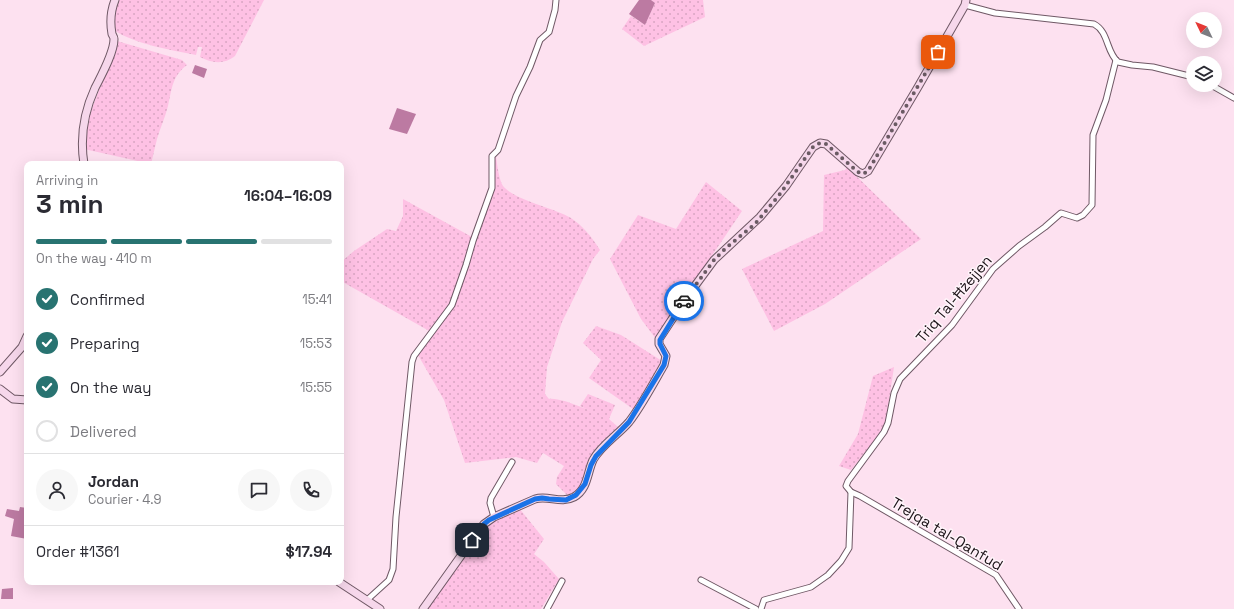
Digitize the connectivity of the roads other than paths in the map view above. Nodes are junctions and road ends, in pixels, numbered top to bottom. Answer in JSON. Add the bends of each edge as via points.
{"nodes":[{"id":1,"x":115,"y":0,"type":"edge"},
{"id":2,"x":556,"y":0,"type":"edge"},
{"id":3,"x":966,"y":2,"type":"edge"},
{"id":4,"x":1116,"y":60,"type":"junction"},
{"id":5,"x":1186,"y":75,"type":"edge"},
{"id":6,"x":1222,"y":91,"type":"edge"},
{"id":7,"x":1234,"y":98,"type":"edge"},
{"id":8,"x":84,"y":161,"type":"edge"},
{"id":9,"x":24,"y":343,"type":"edge"},
{"id":10,"x":0,"y":372,"type":"edge"},
{"id":11,"x":0,"y":389,"type":"edge"},
{"id":12,"x":24,"y":400,"type":"edge"},
{"id":13,"x":512,"y":462,"type":"dead end"},
{"id":14,"x":851,"y":492,"type":"junction"},
{"id":15,"x":494,"y":517,"type":"junction"},
{"id":16,"x":701,"y":580,"type":"dead end"},
{"id":17,"x":562,"y":581,"type":"dead end"},
{"id":18,"x":344,"y":585,"type":"edge"},
{"id":19,"x":367,"y":600,"type":"junction"},
{"id":20,"x":380,"y":609,"type":"edge"},
{"id":21,"x":423,"y":609,"type":"edge"},
{"id":22,"x":547,"y":609,"type":"edge"},
{"id":23,"x":756,"y":609,"type":"edge"},
{"id":24,"x":761,"y":609,"type":"edge"},
{"id":25,"x":1019,"y":609,"type":"edge"}],
"edges":[{"from":1,"to":8,"type":"street","via":[[111,20],[114,39],[111,52],[86,113]]},
{"from":2,"to":19,"type":"street","via":[[556,10],[549,32],[540,40],[516,96],[498,150],[492,156],[492,188],[452,305],[412,362],[393,569],[390,580]]},
{"from":3,"to":4,"type":"street","via":[[995,13],[1094,24],[1102,29]]},
{"from":3,"to":15,"type":"street","via":[[868,171],[861,173],[826,144],[816,144],[760,217],[708,267],[660,337],[660,344],[666,356],[664,365],[629,422],[596,456],[580,491],[566,500],[535,499]]},
{"from":4,"to":5,"type":"street"},
{"from":4,"to":14,"type":"street","name":"Triq Tal-Ħżejjen","via":[[1106,100],[1093,135],[1092,205],[1077,218],[1062,212],[989,273],[952,325],[900,379],[884,432],[848,481],[846,486]]},
{"from":6,"to":7,"type":"street"},
{"from":9,"to":10,"type":"street"},
{"from":11,"to":12,"type":"street","via":[[14,399]]},
{"from":13,"to":15,"type":"street","via":[[491,498]]},
{"from":14,"to":24,"type":"street","via":[[849,548],[841,562],[828,575],[811,586],[764,600]]},
{"from":14,"to":25,"type":"street","name":"Trejqa tal-Qanfud","via":[[996,575]]},
{"from":15,"to":21,"type":"street","via":[[480,529]]},
{"from":16,"to":23,"type":"street"},
{"from":17,"to":22,"type":"street"},
{"from":18,"to":19,"type":"street"},
{"from":19,"to":20,"type":"street"}]}
